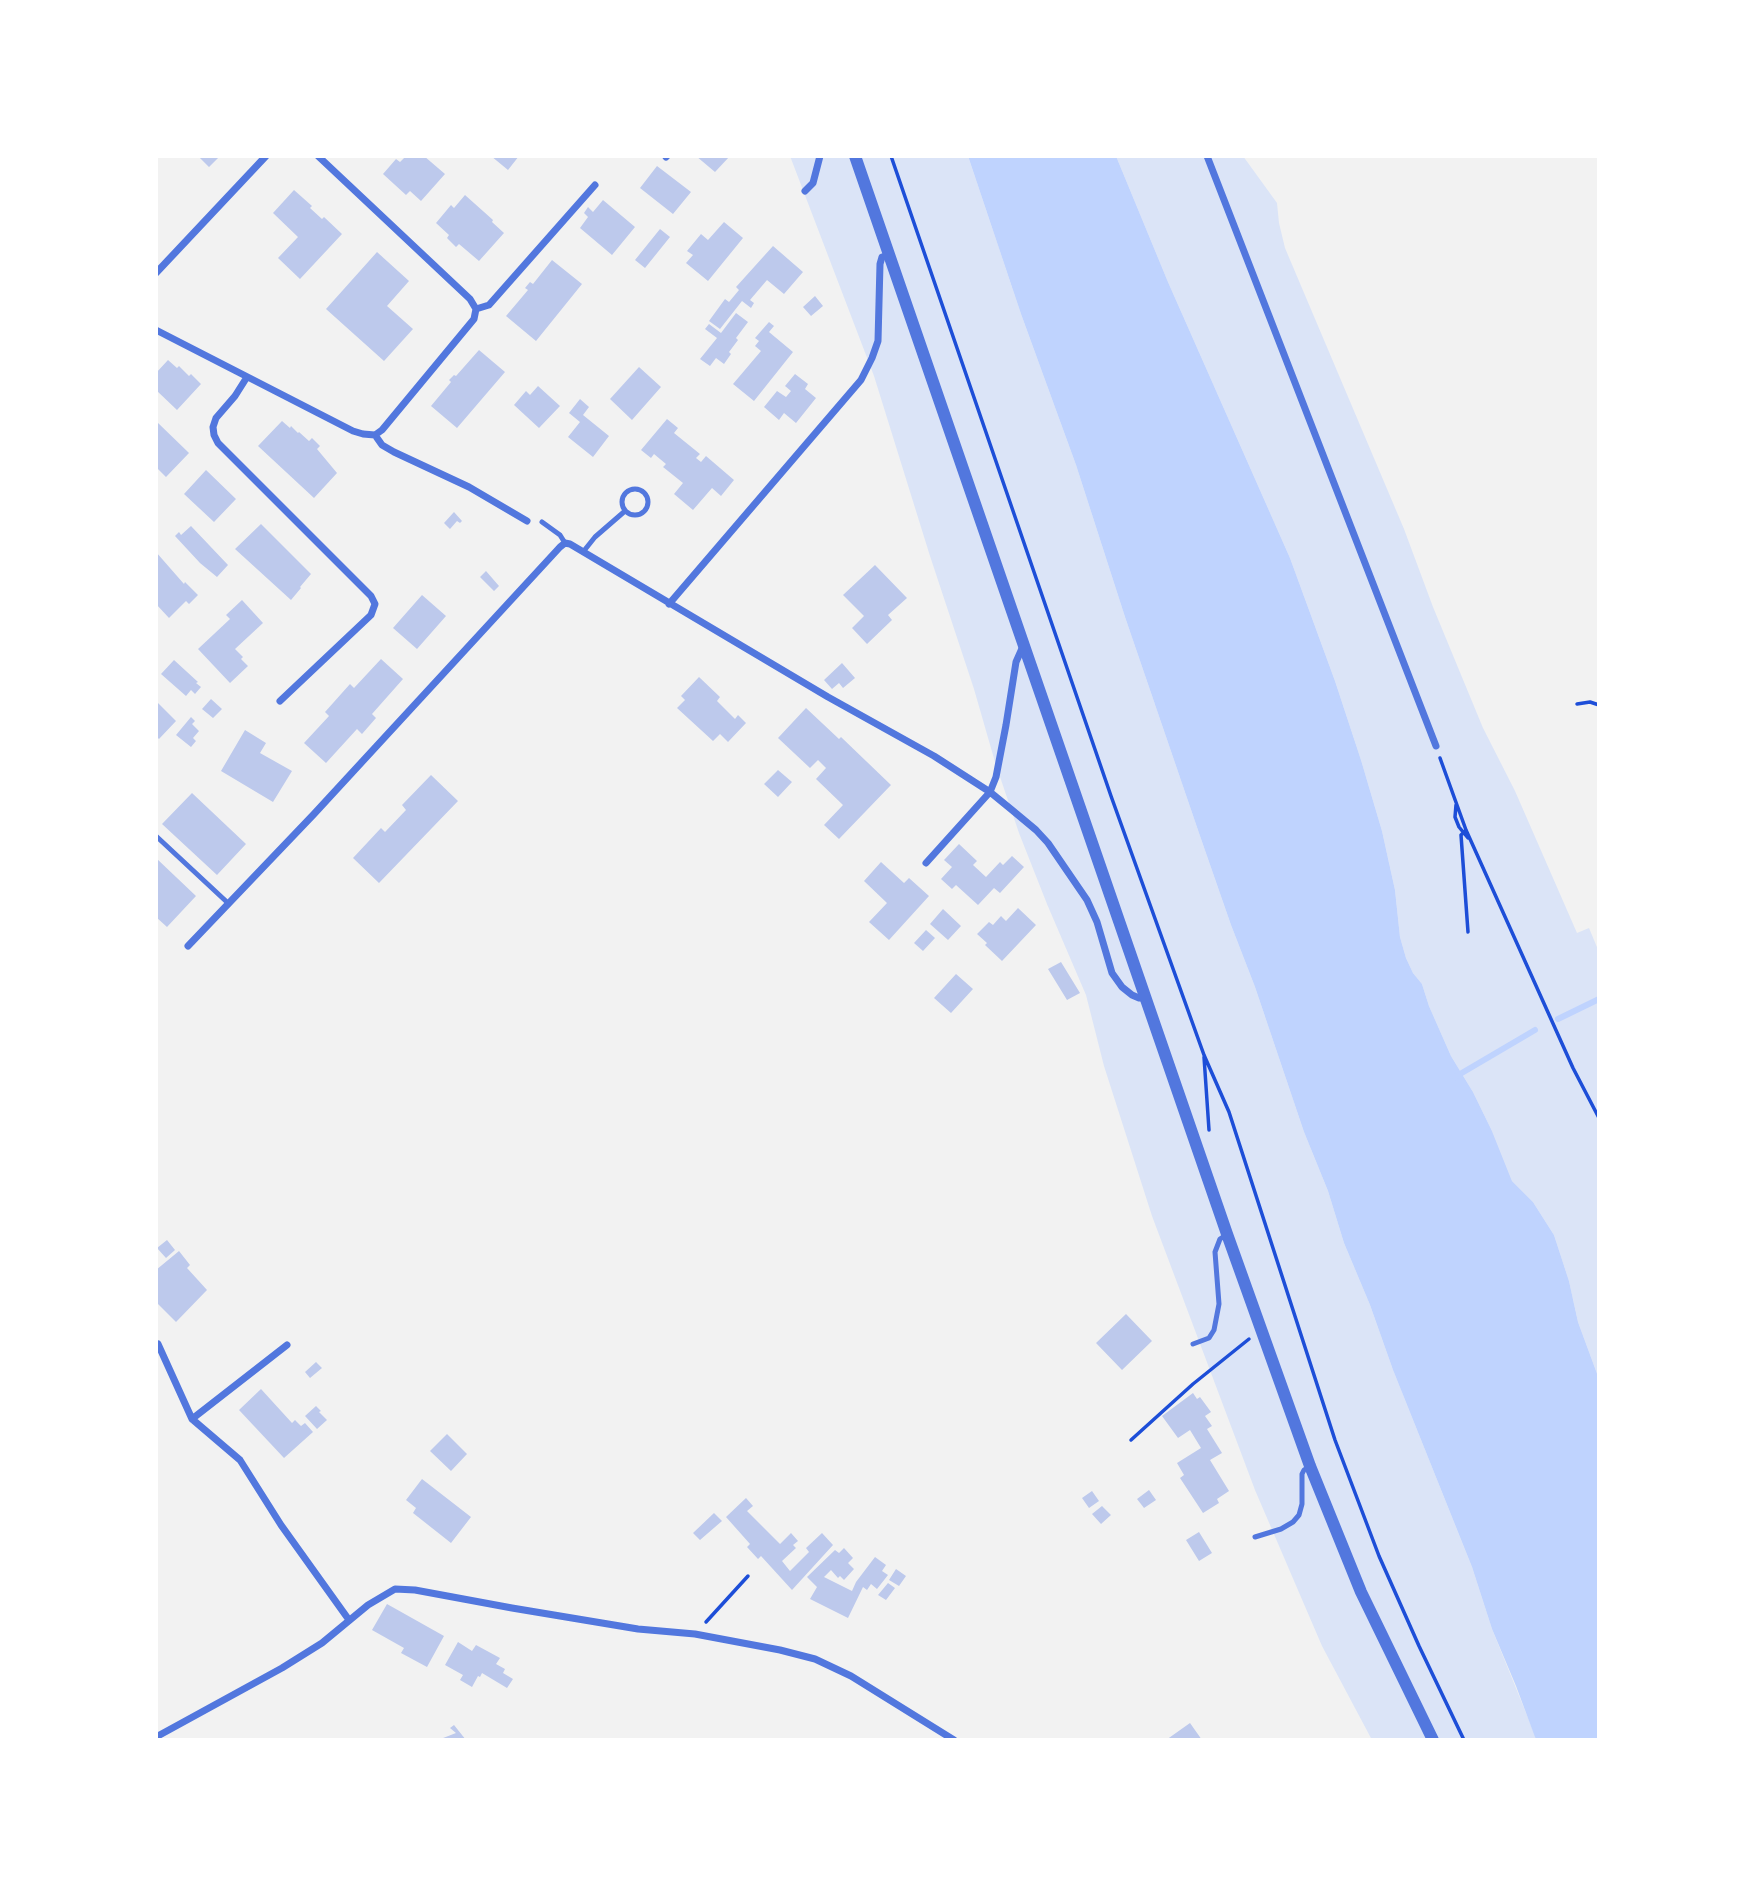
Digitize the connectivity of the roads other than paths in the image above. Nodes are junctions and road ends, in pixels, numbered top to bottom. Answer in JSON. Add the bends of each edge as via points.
{"nodes":[{"id":1,"x":266,"y":156,"type":"edge"},
{"id":2,"x":318,"y":156,"type":"edge"},
{"id":3,"x":820,"y":156,"type":"edge"},
{"id":4,"x":855,"y":156,"type":"edge"},
{"id":5,"x":1207,"y":156,"type":"edge"},
{"id":6,"x":595,"y":185,"type":"dead end"},
{"id":7,"x":805,"y":191,"type":"dead end"},
{"id":8,"x":889,"y":255,"type":"junction"},
{"id":9,"x":156,"y":273,"type":"edge"},
{"id":10,"x":476,"y":309,"type":"junction"},
{"id":11,"x":156,"y":330,"type":"edge"},
{"id":12,"x":247,"y":377,"type":"junction"},
{"id":13,"x":375,"y":435,"type":"junction"},
{"id":14,"x":625,"y":511,"type":"junction"},
{"id":15,"x":527,"y":521,"type":"dead end"},
{"id":16,"x":542,"y":522,"type":"dead end"},
{"id":17,"x":565,"y":543,"type":"junction"},
{"id":18,"x":583,"y":552,"type":"junction"},
{"id":19,"x":669,"y":604,"type":"junction"},
{"id":20,"x":1024,"y":643,"type":"junction"},
{"id":21,"x":280,"y":701,"type":"dead end"},
{"id":22,"x":1436,"y":746,"type":"road end"},
{"id":23,"x":990,"y":792,"type":"junction"},
{"id":24,"x":156,"y":836,"type":"edge"},
{"id":25,"x":926,"y":863,"type":"dead end"},
{"id":26,"x":229,"y":904,"type":"junction"},
{"id":27,"x":188,"y":946,"type":"dead end"},
{"id":28,"x":1147,"y":998,"type":"junction"},
{"id":29,"x":1227,"y":1234,"type":"junction"},
{"id":30,"x":158,"y":1344,"type":"dead end"},
{"id":31,"x":1194,"y":1344,"type":"dead end"},
{"id":32,"x":287,"y":1345,"type":"dead end"},
{"id":33,"x":192,"y":1419,"type":"junction"},
{"id":34,"x":1310,"y":1466,"type":"junction"},
{"id":35,"x":1255,"y":1537,"type":"dead end"},
{"id":36,"x":349,"y":1620,"type":"junction"},
{"id":37,"x":156,"y":1737,"type":"edge"},
{"id":38,"x":954,"y":1740,"type":"edge"},
{"id":39,"x":1433,"y":1740,"type":"edge"}],
"edges":[{"from":1,"to":9,"type":"street"},
{"from":2,"to":10,"type":"street"},
{"from":3,"to":7,"type":"street","via":[[813,183]]},
{"from":4,"to":8,"type":"street"},
{"from":5,"to":22,"type":"street"},
{"from":6,"to":10,"type":"street","via":[[489,305]]},
{"from":8,"to":19,"type":"street","via":[[882,257],[880,264],[878,341],[866,373]]},
{"from":8,"to":20,"type":"street"},
{"from":10,"to":13,"type":"street","via":[[474,319]]},
{"from":11,"to":12,"type":"street"},
{"from":12,"to":13,"type":"street","via":[[353,431]]},
{"from":12,"to":21,"type":"street","via":[[216,418],[213,427],[218,443],[375,604],[371,615]]},
{"from":13,"to":15,"type":"street","via":[[394,452]]},
{"from":14,"to":14,"type":"lane","via":[[640,514],[647,508],[645,492],[629,489],[621,503]]},
{"from":14,"to":18,"type":"lane"},
{"from":16,"to":17,"type":"lane"},
{"from":17,"to":18,"type":"street"},
{"from":17,"to":26,"type":"street"},
{"from":18,"to":19,"type":"street"},
{"from":19,"to":23,"type":"street"},
{"from":20,"to":23,"type":"street","via":[[1016,662]]},
{"from":20,"to":28,"type":"street"},
{"from":23,"to":25,"type":"street"},
{"from":23,"to":28,"type":"street","via":[[1048,843],[1087,900],[1112,973],[1132,995]]},
{"from":24,"to":26,"type":"lane"},
{"from":26,"to":27,"type":"street"},
{"from":28,"to":29,"type":"street"},
{"from":29,"to":31,"type":"lane","via":[[1214,1252],[1219,1304],[1214,1330],[1209,1338]]},
{"from":29,"to":34,"type":"street"},
{"from":30,"to":33,"type":"street"},
{"from":32,"to":33,"type":"street"},
{"from":33,"to":36,"type":"street","via":[[240,1460]]},
{"from":34,"to":35,"type":"lane","via":[[1301,1474],[1299,1515],[1281,1529]]},
{"from":34,"to":39,"type":"street","via":[[1361,1592]]},
{"from":36,"to":37,"type":"street","via":[[323,1643],[282,1668]]},
{"from":36,"to":38,"type":"street","via":[[395,1589],[415,1590],[779,1650],[815,1659],[851,1676]]}]}
